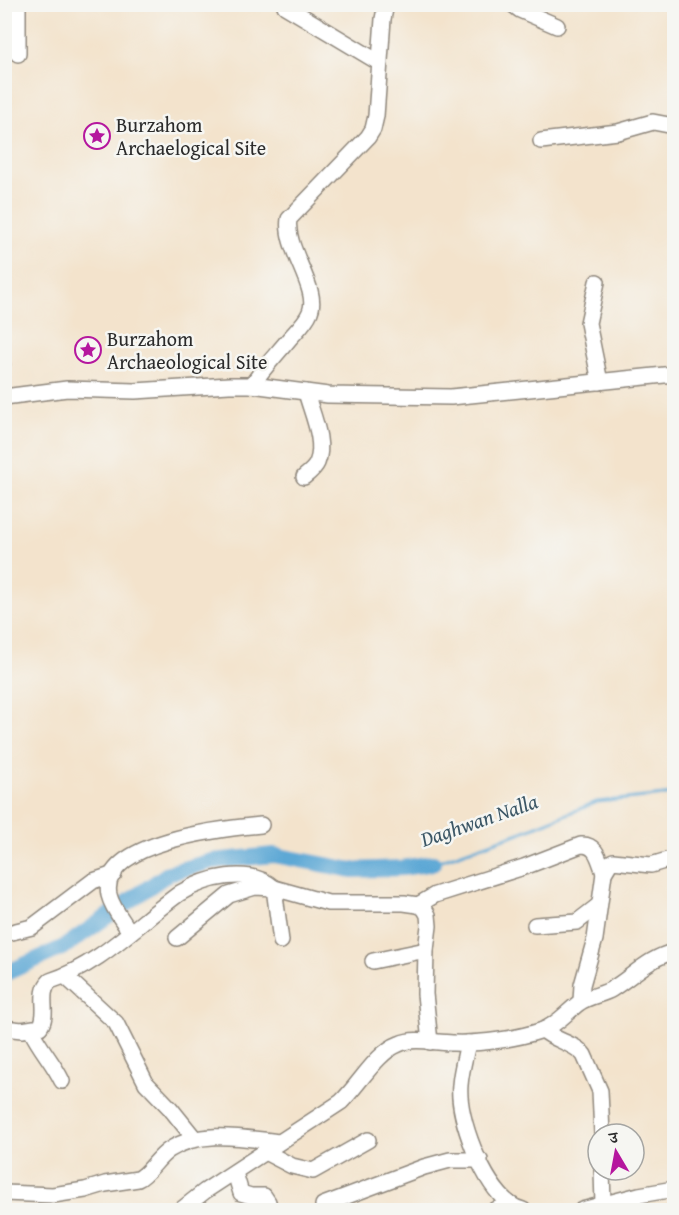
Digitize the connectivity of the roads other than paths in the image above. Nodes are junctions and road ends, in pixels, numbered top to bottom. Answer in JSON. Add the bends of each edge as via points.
{"nodes":[{"id":1,"x":18,"y":4,"type":"edge"},
{"id":2,"x":386,"y":4,"type":"edge"},
{"id":3,"x":512,"y":4,"type":"edge"},
{"id":4,"x":285,"y":6,"type":"dead end"},
{"id":5,"x":557,"y":26,"type":"dead end"},
{"id":6,"x":18,"y":54,"type":"dead end"},
{"id":7,"x":380,"y":63,"type":"junction"},
{"id":8,"x":675,"y":126,"type":"edge"},
{"id":9,"x":541,"y":141,"type":"dead end"},
{"id":10,"x":597,"y":282,"type":"dead end"},
{"id":11,"x":675,"y":374,"type":"edge"},
{"id":12,"x":600,"y":382,"type":"junction"},
{"id":13,"x":252,"y":385,"type":"junction"},
{"id":14,"x":306,"y":392,"type":"junction"},
{"id":15,"x":4,"y":397,"type":"edge"},
{"id":16,"x":304,"y":477,"type":"dead end"},
{"id":17,"x":261,"y":825,"type":"dead end"},
{"id":18,"x":675,"y":858,"type":"edge"},
{"id":19,"x":604,"y":873,"type":"junction"},
{"id":20,"x":114,"y":874,"type":"junction"},
{"id":21,"x":274,"y":888,"type":"junction"},
{"id":22,"x":418,"y":905,"type":"junction"},
{"id":23,"x":599,"y":905,"type":"junction"},
{"id":24,"x":126,"y":925,"type":"junction"},
{"id":25,"x":535,"y":925,"type":"dead end"},
{"id":26,"x":4,"y":934,"type":"edge"},
{"id":27,"x":177,"y":938,"type":"dead end"},
{"id":28,"x":281,"y":941,"type":"dead end"},
{"id":29,"x":426,"y":950,"type":"junction"},
{"id":30,"x":675,"y":952,"type":"edge"},
{"id":31,"x":373,"y":961,"type":"dead end"},
{"id":32,"x":65,"y":976,"type":"junction"},
{"id":33,"x":581,"y":1001,"type":"junction"},
{"id":34,"x":4,"y":1028,"type":"edge"},
{"id":35,"x":30,"y":1030,"type":"junction"},
{"id":36,"x":543,"y":1030,"type":"junction"},
{"id":37,"x":430,"y":1042,"type":"junction"},
{"id":38,"x":468,"y":1043,"type":"junction"},
{"id":39,"x":62,"y":1081,"type":"dead end"},
{"id":40,"x":601,"y":1122,"type":"edge"},
{"id":41,"x":195,"y":1139,"type":"junction"},
{"id":42,"x":368,"y":1140,"type":"dead end"},
{"id":43,"x":279,"y":1142,"type":"junction"},
{"id":44,"x":266,"y":1152,"type":"junction"},
{"id":45,"x":480,"y":1160,"type":"junction"},
{"id":46,"x":235,"y":1173,"type":"junction"},
{"id":47,"x":602,"y":1182,"type":"edge"},
{"id":48,"x":675,"y":1189,"type":"edge"},
{"id":49,"x":4,"y":1193,"type":"edge"},
{"id":50,"x":603,"y":1204,"type":"junction"},
{"id":51,"x":323,"y":1205,"type":"dead end"},
{"id":52,"x":516,"y":1207,"type":"edge"},
{"id":53,"x":180,"y":1210,"type":"edge"},
{"id":54,"x":270,"y":1210,"type":"edge"},
{"id":55,"x":495,"y":1210,"type":"edge"},
{"id":56,"x":582,"y":1210,"type":"edge"}],
"edges":[{"from":1,"to":6,"type":"street"},
{"from":2,"to":7,"type":"street"},
{"from":3,"to":5,"type":"street"},
{"from":4,"to":7,"type":"street"},
{"from":7,"to":13,"type":"street","via":[[373,129],[289,219],[289,237],[309,291],[311,310]]},
{"from":8,"to":9,"type":"street","via":[[653,122],[618,132]]},
{"from":10,"to":12,"type":"street","via":[[588,324]]},
{"from":11,"to":12,"type":"street"},
{"from":12,"to":14,"type":"street","via":[[452,397]]},
{"from":13,"to":14,"type":"street"},
{"from":13,"to":15,"type":"street","via":[[67,390]]},
{"from":14,"to":16,"type":"street","via":[[319,452],[317,463]]},
{"from":17,"to":20,"type":"street","via":[[224,828],[166,841],[129,858]]},
{"from":18,"to":19,"type":"street","via":[[651,865],[613,861]]},
{"from":19,"to":22,"type":"street","via":[[595,849],[580,845],[435,895]]},
{"from":19,"to":23,"type":"street"},
{"from":20,"to":24,"type":"street","via":[[109,889]]},
{"from":20,"to":26,"type":"street","via":[[93,881],[32,927]]},
{"from":21,"to":22,"type":"street","via":[[328,903]]},
{"from":21,"to":24,"type":"street","via":[[254,878],[212,879],[192,886]]},
{"from":21,"to":27,"type":"street","via":[[255,887],[229,896]]},
{"from":21,"to":28,"type":"street"},
{"from":22,"to":29,"type":"street","via":[[428,915]]},
{"from":23,"to":25,"type":"street","via":[[578,922]]},
{"from":23,"to":33,"type":"street"},
{"from":24,"to":32,"type":"street","via":[[93,961]]},
{"from":29,"to":31,"type":"street"},
{"from":29,"to":37,"type":"street"},
{"from":30,"to":33,"type":"street","via":[[639,969],[611,990]]},
{"from":32,"to":35,"type":"street","via":[[44,987],[42,1024]]},
{"from":32,"to":41,"type":"street","via":[[116,1023],[146,1083]]},
{"from":33,"to":36,"type":"street"},
{"from":34,"to":35,"type":"street"},
{"from":35,"to":39,"type":"street","via":[[53,1061]]},
{"from":36,"to":38,"type":"street"},
{"from":36,"to":40,"type":"street","via":[[584,1055],[600,1091]]},
{"from":37,"to":38,"type":"street"},
{"from":37,"to":43,"type":"street","via":[[409,1041],[390,1048],[341,1102]]},
{"from":38,"to":45,"type":"street","via":[[460,1097],[465,1123]]},
{"from":41,"to":43,"type":"street","via":[[235,1137]]},
{"from":41,"to":49,"type":"street","via":[[168,1151],[138,1179],[53,1195]]},
{"from":42,"to":44,"type":"street","via":[[313,1171],[292,1166]]},
{"from":43,"to":44,"type":"street"},
{"from":44,"to":46,"type":"street"},
{"from":45,"to":51,"type":"street","via":[[450,1160],[424,1167]]},
{"from":45,"to":52,"type":"street","via":[[493,1184]]},
{"from":46,"to":53,"type":"street"},
{"from":46,"to":54,"type":"street","via":[[241,1193],[264,1196]]},
{"from":47,"to":50,"type":"street"},
{"from":48,"to":50,"type":"street"},
{"from":50,"to":56,"type":"street"},
{"from":52,"to":55,"type":"street"}]}
